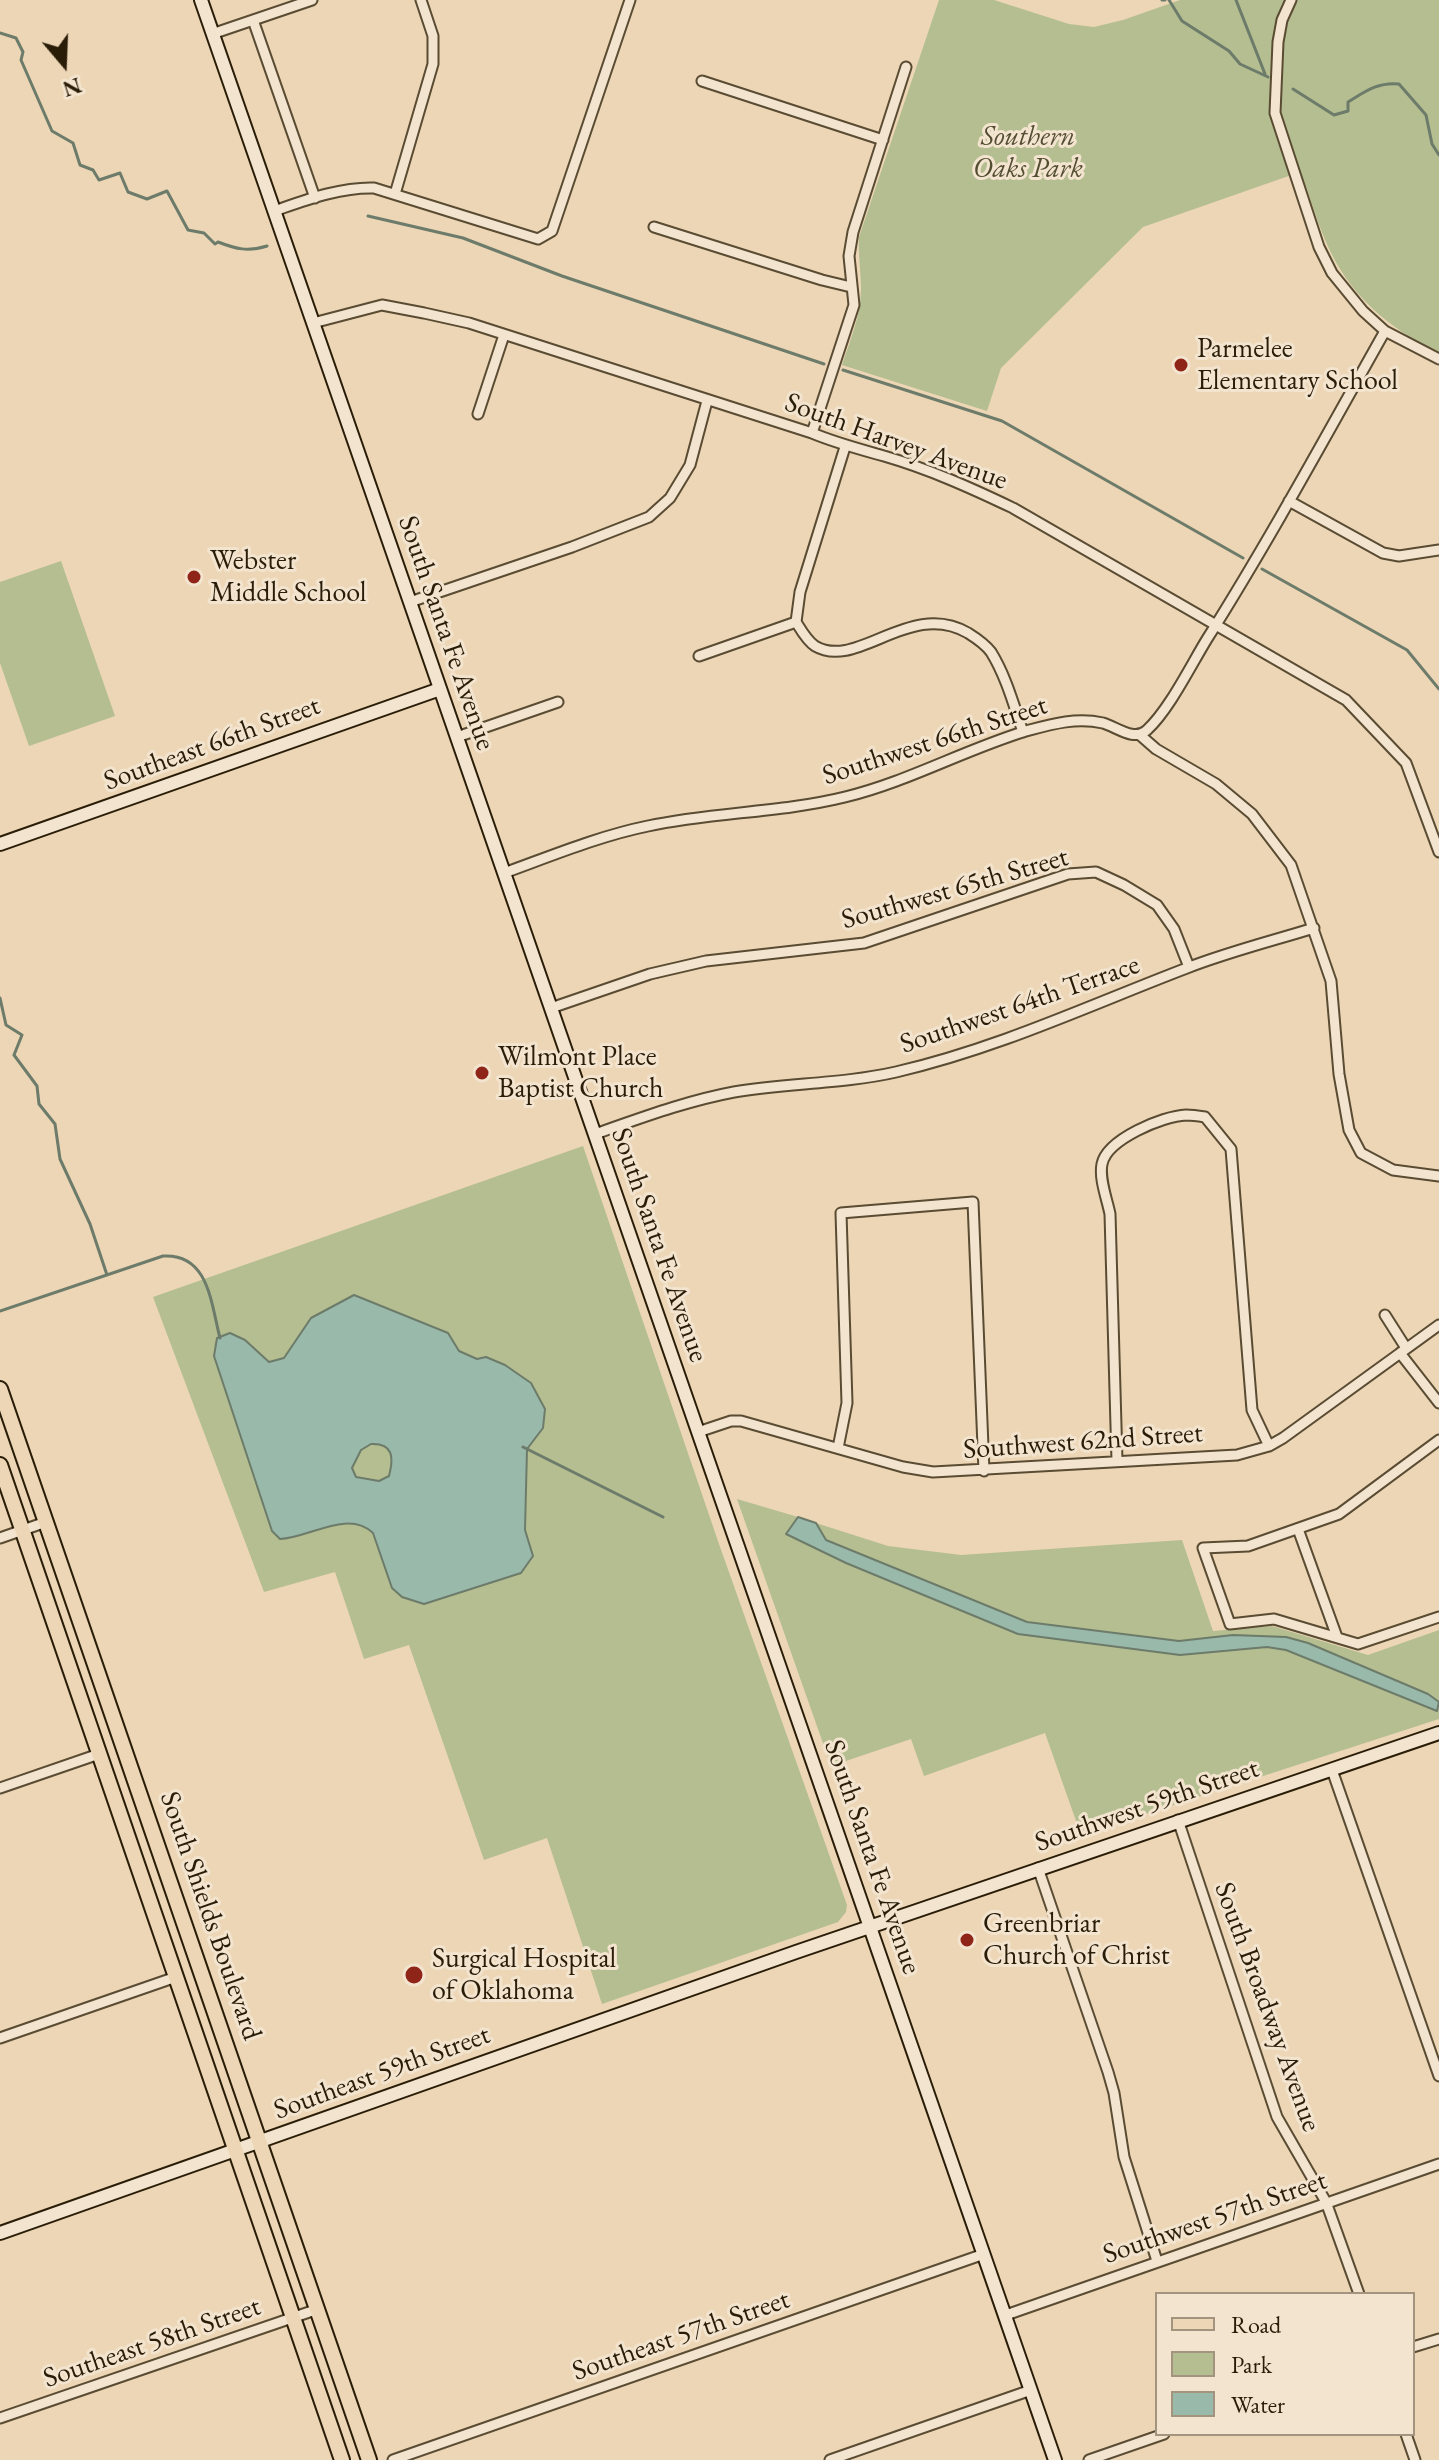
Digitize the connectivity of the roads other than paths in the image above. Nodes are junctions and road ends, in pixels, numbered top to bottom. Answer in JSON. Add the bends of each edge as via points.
{"nodes":[{"id":1,"x":201,"y":0,"type":"edge"},
{"id":2,"x":312,"y":0,"type":"edge"},
{"id":3,"x":421,"y":0,"type":"edge"},
{"id":4,"x":630,"y":0,"type":"edge"},
{"id":5,"x":1291,"y":0,"type":"edge"},
{"id":6,"x":253,"y":20,"type":"junction"},
{"id":7,"x":212,"y":34,"type":"junction"},
{"id":8,"x":906,"y":67,"type":"dead end"},
{"id":9,"x":702,"y":81,"type":"dead end"},
{"id":10,"x":883,"y":140,"type":"junction"},
{"id":11,"x":395,"y":194,"type":"junction"},
{"id":12,"x":315,"y":198,"type":"junction"},
{"id":13,"x":274,"y":211,"type":"junction"},
{"id":14,"x":654,"y":227,"type":"dead end"},
{"id":15,"x":851,"y":287,"type":"junction"},
{"id":16,"x":313,"y":323,"type":"junction"},
{"id":17,"x":1385,"y":331,"type":"junction"},
{"id":18,"x":504,"y":335,"type":"junction"},
{"id":19,"x":1439,"y":359,"type":"edge"},
{"id":20,"x":707,"y":401,"type":"junction"},
{"id":21,"x":478,"y":414,"type":"dead end"},
{"id":22,"x":812,"y":433,"type":"junction"},
{"id":23,"x":845,"y":447,"type":"junction"},
{"id":24,"x":1289,"y":501,"type":"junction"},
{"id":25,"x":1439,"y":550,"type":"edge"},
{"id":26,"x":410,"y":602,"type":"junction"},
{"id":27,"x":796,"y":622,"type":"junction"},
{"id":28,"x":1216,"y":625,"type":"junction"},
{"id":29,"x":699,"y":656,"type":"dead end"},
{"id":30,"x":440,"y":689,"type":"junction"},
{"id":31,"x":558,"y":702,"type":"dead end"},
{"id":32,"x":1023,"y":732,"type":"junction"},
{"id":33,"x":1140,"y":735,"type":"junction"},
{"id":34,"x":457,"y":737,"type":"junction"},
{"id":35,"x":0,"y":844,"type":"edge"},
{"id":36,"x":1439,"y":852,"type":"edge"},
{"id":37,"x":504,"y":873,"type":"junction"},
{"id":38,"x":1314,"y":928,"type":"junction"},
{"id":39,"x":1189,"y":967,"type":"junction"},
{"id":40,"x":551,"y":1008,"type":"junction"},
{"id":41,"x":595,"y":1134,"type":"junction"},
{"id":42,"x":1439,"y":1176,"type":"edge"},
{"id":43,"x":1385,"y":1315,"type":"dead end"},
{"id":44,"x":1439,"y":1325,"type":"edge"},
{"id":45,"x":1403,"y":1350,"type":"junction"},
{"id":46,"x":0,"y":1389,"type":"edge"},
{"id":47,"x":1439,"y":1403,"type":"edge"},
{"id":48,"x":698,"y":1432,"type":"junction"},
{"id":49,"x":1439,"y":1440,"type":"edge"},
{"id":50,"x":1269,"y":1446,"type":"junction"},
{"id":51,"x":838,"y":1448,"type":"junction"},
{"id":52,"x":1117,"y":1461,"type":"junction"},
{"id":53,"x":0,"y":1465,"type":"edge"},
{"id":54,"x":984,"y":1471,"type":"junction"},
{"id":55,"x":46,"y":1522,"type":"junction"},
{"id":56,"x":1298,"y":1529,"type":"junction"},
{"id":57,"x":23,"y":1530,"type":"junction"},
{"id":58,"x":0,"y":1538,"type":"edge"},
{"id":59,"x":1439,"y":1617,"type":"edge"},
{"id":60,"x":1337,"y":1637,"type":"junction"},
{"id":61,"x":1439,"y":1733,"type":"edge"},
{"id":62,"x":99,"y":1754,"type":"junction"},
{"id":63,"x":1332,"y":1770,"type":"junction"},
{"id":64,"x":0,"y":1788,"type":"edge"},
{"id":65,"x":1178,"y":1820,"type":"junction"},
{"id":66,"x":153,"y":1830,"type":"junction"},
{"id":67,"x":128,"y":1838,"type":"junction"},
{"id":68,"x":1038,"y":1868,"type":"junction"},
{"id":69,"x":870,"y":1927,"type":"junction"},
{"id":70,"x":176,"y":1977,"type":"junction"},
{"id":71,"x":0,"y":2038,"type":"edge"},
{"id":72,"x":1439,"y":2076,"type":"edge"},
{"id":73,"x":260,"y":2141,"type":"junction"},
{"id":74,"x":236,"y":2151,"type":"junction"},
{"id":75,"x":1439,"y":2164,"type":"edge"},
{"id":76,"x":1326,"y":2202,"type":"junction"},
{"id":77,"x":0,"y":2233,"type":"edge"},
{"id":78,"x":984,"y":2254,"type":"junction"},
{"id":79,"x":1157,"y":2261,"type":"junction"},
{"id":80,"x":1358,"y":2292,"type":"edge"},
{"id":81,"x":318,"y":2309,"type":"junction"},
{"id":82,"x":1006,"y":2315,"type":"junction"},
{"id":83,"x":293,"y":2317,"type":"junction"},
{"id":84,"x":1439,"y":2339,"type":"edge"},
{"id":85,"x":1415,"y":2346,"type":"edge"},
{"id":86,"x":1031,"y":2390,"type":"junction"},
{"id":87,"x":0,"y":2418,"type":"edge"},
{"id":88,"x":1158,"y":2436,"type":"edge"},
{"id":89,"x":1407,"y":2436,"type":"edge"},
{"id":90,"x":342,"y":2460,"type":"edge"},
{"id":91,"x":369,"y":2460,"type":"edge"},
{"id":92,"x":393,"y":2460,"type":"edge"},
{"id":93,"x":830,"y":2460,"type":"edge"},
{"id":94,"x":1055,"y":2460,"type":"edge"},
{"id":95,"x":1089,"y":2460,"type":"edge"},
{"id":96,"x":1415,"y":2460,"type":"edge"}],
"edges":[{"from":1,"to":7,"type":"main road","name":"South Santa Fe Avenue"},
{"from":2,"to":6,"type":"street"},
{"from":3,"to":11,"type":"street","via":[[433,36],[433,64]]},
{"from":4,"to":11,"type":"street","via":[[552,231],[538,239]]},
{"from":5,"to":17,"type":"street","via":[[1278,42],[1275,113],[1332,273]]},
{"from":6,"to":7,"type":"street"},
{"from":6,"to":12,"type":"street"},
{"from":7,"to":13,"type":"main road","name":"South Santa Fe Avenue"},
{"from":8,"to":10,"type":"street"},
{"from":9,"to":10,"type":"street"},
{"from":10,"to":15,"type":"street","via":[[853,232]]},
{"from":11,"to":12,"type":"street","via":[[357,188]]},
{"from":12,"to":13,"type":"street"},
{"from":13,"to":16,"type":"main road","name":"South Santa Fe Avenue"},
{"from":14,"to":15,"type":"street"},
{"from":15,"to":22,"type":"street","via":[[854,305]]},
{"from":16,"to":18,"type":"street","name":"South Harvey Avenue","via":[[382,305]]},
{"from":16,"to":26,"type":"main road","name":"South Santa Fe Avenue"},
{"from":17,"to":19,"type":"street"},
{"from":17,"to":24,"type":"street"},
{"from":18,"to":20,"type":"street","name":"South Harvey Avenue"},
{"from":18,"to":21,"type":"street"},
{"from":20,"to":22,"type":"street","name":"South Harvey Avenue"},
{"from":20,"to":26,"type":"street","via":[[690,465],[670,498],[649,517]]},
{"from":22,"to":23,"type":"street","name":"South Harvey Avenue"},
{"from":23,"to":27,"type":"street","via":[[800,592]]},
{"from":23,"to":28,"type":"street","name":"South Harvey Avenue","via":[[955,481],[1013,508]]},
{"from":24,"to":25,"type":"street","via":[[1383,553]]},
{"from":24,"to":28,"type":"street"},
{"from":26,"to":30,"type":"main road","name":"South Santa Fe Avenue"},
{"from":27,"to":29,"type":"street"},
{"from":27,"to":32,"type":"street","via":[[814,646],[832,651],[917,625],[938,622],[958,627],[990,651]]},
{"from":28,"to":33,"type":"street","via":[[1162,711]]},
{"from":28,"to":36,"type":"street","name":"South Harvey Avenue","via":[[1346,700],[1406,763]]},
{"from":30,"to":34,"type":"main road","name":"South Santa Fe Avenue"},
{"from":30,"to":35,"type":"main road","name":"Southeast 66th Street"},
{"from":31,"to":34,"type":"street"},
{"from":32,"to":33,"type":"street","name":"Southwest 66th Street","via":[[1084,719]]},
{"from":32,"to":37,"type":"street","name":"Southwest 66th Street","via":[[846,797],[650,825]]},
{"from":33,"to":38,"type":"street","name":"Southwest 66th Street","via":[[1252,814],[1291,865]]},
{"from":34,"to":37,"type":"main road","name":"South Santa Fe Avenue"},
{"from":37,"to":40,"type":"main road","name":"South Santa Fe Avenue"},
{"from":38,"to":39,"type":"street","name":"Southwest 64th Terrace"},
{"from":38,"to":42,"type":"street","name":"Southwest 66th Street","via":[[1331,981],[1349,1130],[1361,1153],[1393,1170]]},
{"from":39,"to":40,"type":"street","name":"Southwest 65th Street","via":[[1174,929],[1157,905],[1096,872],[1068,874],[864,943],[706,961]]},
{"from":39,"to":41,"type":"street","name":"Southwest 64th Terrace","via":[[970,1052],[837,1083],[692,1101]]},
{"from":40,"to":41,"type":"main road","name":"South Santa Fe Avenue"},
{"from":41,"to":48,"type":"main road","name":"South Santa Fe Avenue"},
{"from":43,"to":45,"type":"street"},
{"from":44,"to":45,"type":"street","name":"Southwest 62nd Street"},
{"from":45,"to":47,"type":"street"},
{"from":45,"to":50,"type":"street","name":"Southwest 62nd Street"},
{"from":46,"to":55,"type":"main road","name":"South Shields Boulevard"},
{"from":48,"to":51,"type":"street","name":"Southwest 62nd Street","via":[[741,1421]]},
{"from":48,"to":69,"type":"main road","name":"South Santa Fe Avenue"},
{"from":49,"to":56,"type":"street","via":[[1339,1514]]},
{"from":50,"to":52,"type":"street","name":"Southwest 62nd Street","via":[[1237,1455]]},
{"from":50,"to":52,"type":"street","via":[[1252,1410],[1231,1149],[1205,1117],[1184,1115],[1114,1143],[1102,1163],[1111,1239]]},
{"from":51,"to":54,"type":"street","name":"Southwest 62nd Street","via":[[917,1471]]},
{"from":51,"to":54,"type":"street","via":[[847,1403],[841,1213],[973,1202]]},
{"from":52,"to":54,"type":"street","name":"Southwest 62nd Street"},
{"from":53,"to":57,"type":"main road","name":"South Shields Boulevard"},
{"from":55,"to":57,"type":"street"},
{"from":55,"to":66,"type":"main road","name":"South Shields Boulevard"},
{"from":56,"to":60,"type":"street"},
{"from":56,"to":60,"type":"street","via":[[1248,1546],[1203,1548],[1230,1624],[1274,1619]]},
{"from":57,"to":58,"type":"street"},
{"from":57,"to":62,"type":"main road","name":"South Shields Boulevard"},
{"from":59,"to":60,"type":"street","via":[[1358,1644]]},
{"from":61,"to":63,"type":"main road","name":"Southwest 59th Street"},
{"from":62,"to":64,"type":"street"},
{"from":62,"to":67,"type":"main road","name":"South Shields Boulevard"},
{"from":63,"to":65,"type":"main road","name":"Southwest 59th Street"},
{"from":63,"to":72,"type":"street"},
{"from":65,"to":68,"type":"main road","name":"Southwest 59th Street"},
{"from":65,"to":76,"type":"street","name":"South Broadway Avenue","via":[[1277,2117]]},
{"from":66,"to":67,"type":"main road"},
{"from":66,"to":73,"type":"main road","name":"South Shields Boulevard"},
{"from":67,"to":70,"type":"main road","name":"South Shields Boulevard"},
{"from":68,"to":69,"type":"main road","name":"Southwest 59th Street"},
{"from":68,"to":79,"type":"street","via":[[1105,2062],[1124,2157]]},
{"from":69,"to":73,"type":"main road","name":"Southeast 59th Street"},
{"from":69,"to":78,"type":"main road","name":"South Santa Fe Avenue"},
{"from":70,"to":71,"type":"street"},
{"from":70,"to":74,"type":"main road","name":"South Shields Boulevard"},
{"from":73,"to":74,"type":"main road","name":"Southeast 59th Street"},
{"from":73,"to":81,"type":"main road","name":"South Shields Boulevard"},
{"from":74,"to":77,"type":"main road","name":"Southeast 59th Street"},
{"from":74,"to":83,"type":"main road","name":"South Shields Boulevard"},
{"from":75,"to":76,"type":"street","name":"Southwest 57th Street"},
{"from":76,"to":79,"type":"street","name":"Southwest 57th Street"},
{"from":76,"to":80,"type":"street","name":"South Broadway Avenue"},
{"from":78,"to":82,"type":"main road","name":"South Santa Fe Avenue"},
{"from":78,"to":92,"type":"street","name":"Southeast 57th Street"},
{"from":79,"to":82,"type":"street","name":"Southwest 57th Street"},
{"from":81,"to":83,"type":"street","name":"Southeast 58th Street"},
{"from":81,"to":91,"type":"main road","name":"South Shields Boulevard"},
{"from":82,"to":86,"type":"main road","name":"South Santa Fe Avenue"},
{"from":83,"to":87,"type":"street","name":"Southeast 58th Street"},
{"from":83,"to":90,"type":"main road","name":"South Shields Boulevard"},
{"from":84,"to":85,"type":"street"},
{"from":86,"to":93,"type":"street"},
{"from":86,"to":94,"type":"main road","name":"South Santa Fe Avenue"},
{"from":88,"to":95,"type":"street"},
{"from":89,"to":96,"type":"street"}]}
